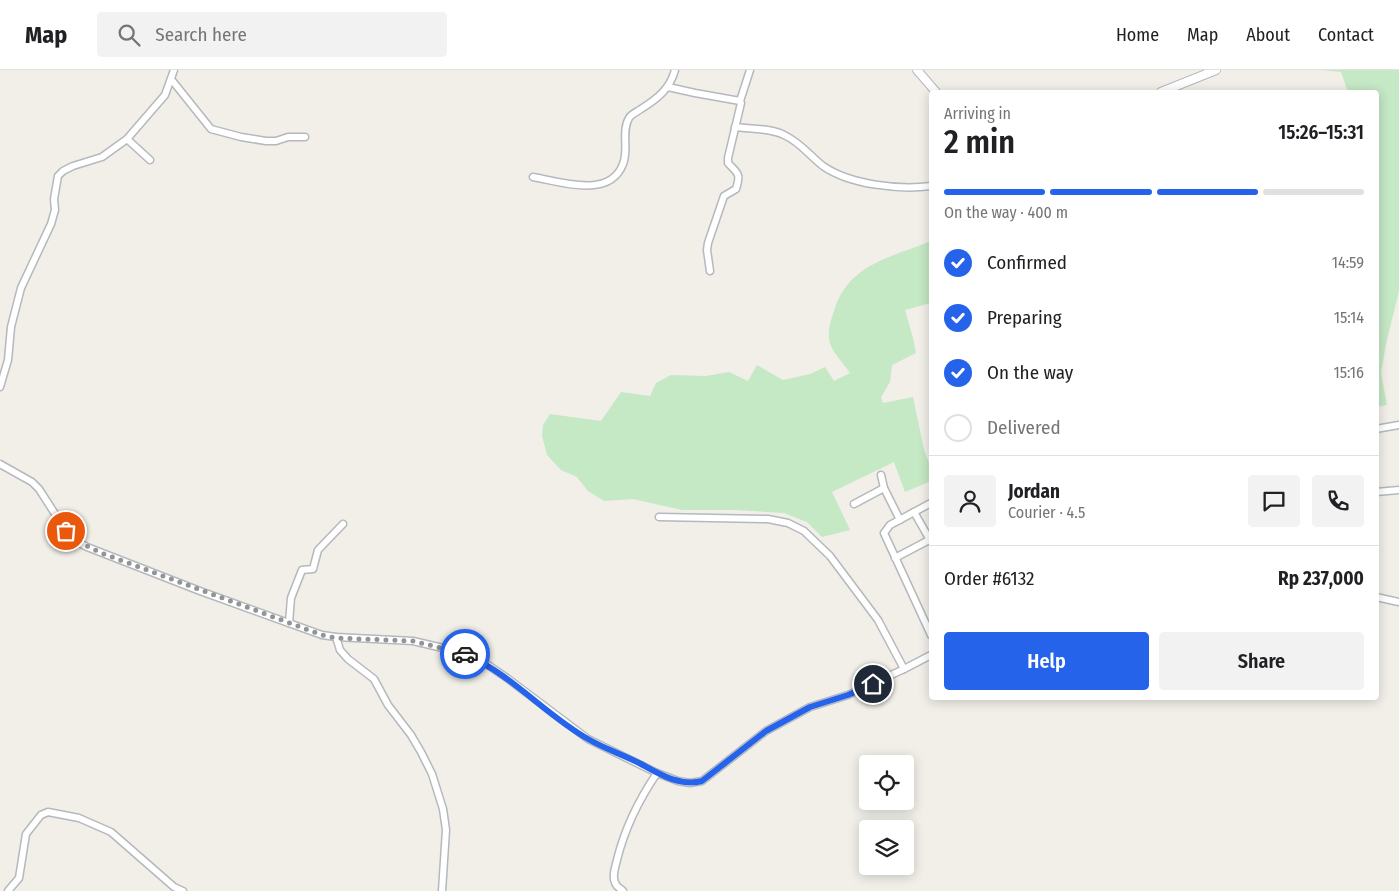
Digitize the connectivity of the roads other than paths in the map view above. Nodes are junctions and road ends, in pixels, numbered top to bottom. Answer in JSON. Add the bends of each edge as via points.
{"nodes":[{"id":1,"x":174,"y":70,"type":"edge"},
{"id":2,"x":676,"y":70,"type":"edge"},
{"id":3,"x":750,"y":70,"type":"edge"},
{"id":4,"x":917,"y":70,"type":"edge"},
{"id":5,"x":1216,"y":70,"type":"edge"},
{"id":6,"x":170,"y":79,"type":"junction"},
{"id":7,"x":668,"y":86,"type":"junction"},
{"id":8,"x":934,"y":90,"type":"edge"},
{"id":9,"x":1166,"y":90,"type":"edge"},
{"id":10,"x":740,"y":101,"type":"junction"},
{"id":11,"x":735,"y":127,"type":"junction"},
{"id":12,"x":305,"y":137,"type":"dead end"},
{"id":13,"x":127,"y":139,"type":"junction"},
{"id":14,"x":150,"y":160,"type":"dead end"},
{"id":15,"x":534,"y":177,"type":"dead end"},
{"id":16,"x":929,"y":186,"type":"edge"},
{"id":17,"x":710,"y":271,"type":"dead end"},
{"id":18,"x":0,"y":348,"type":"edge"},
{"id":19,"x":8,"y":352,"type":"junction"},
{"id":20,"x":0,"y":387,"type":"edge"},
{"id":21,"x":1399,"y":425,"type":"edge"},
{"id":22,"x":1379,"y":428,"type":"edge"},
{"id":23,"x":0,"y":464,"type":"edge"},
{"id":24,"x":881,"y":475,"type":"dead end"},
{"id":25,"x":884,"y":488,"type":"junction"},
{"id":26,"x":1399,"y":490,"type":"edge"},
{"id":27,"x":1379,"y":492,"type":"edge"},
{"id":28,"x":854,"y":504,"type":"dead end"},
{"id":29,"x":929,"y":504,"type":"edge"},
{"id":30,"x":914,"y":512,"type":"junction"},
{"id":31,"x":659,"y":517,"type":"dead end"},
{"id":32,"x":900,"y":520,"type":"junction"},
{"id":33,"x":343,"y":524,"type":"dead end"},
{"id":34,"x":929,"y":537,"type":"edge"},
{"id":35,"x":929,"y":541,"type":"edge"},
{"id":36,"x":895,"y":558,"type":"junction"},
{"id":37,"x":1379,"y":598,"type":"edge"},
{"id":38,"x":1399,"y":602,"type":"edge"},
{"id":39,"x":289,"y":623,"type":"junction"},
{"id":40,"x":929,"y":631,"type":"edge"},
{"id":41,"x":336,"y":638,"type":"junction"},
{"id":42,"x":929,"y":656,"type":"edge"},
{"id":43,"x":904,"y":669,"type":"junction"},
{"id":44,"x":657,"y":773,"type":"junction"},
{"id":45,"x":8,"y":891,"type":"edge"},
{"id":46,"x":183,"y":891,"type":"edge"},
{"id":47,"x":442,"y":891,"type":"edge"},
{"id":48,"x":623,"y":891,"type":"edge"}],
"edges":[{"from":1,"to":6,"type":"street"},
{"from":2,"to":7,"type":"street"},
{"from":3,"to":10,"type":"street"},
{"from":4,"to":8,"type":"street"},
{"from":5,"to":9,"type":"street"},
{"from":6,"to":12,"type":"street","via":[[211,129],[270,141]]},
{"from":6,"to":13,"type":"street","via":[[165,95]]},
{"from":7,"to":10,"type":"street"},
{"from":7,"to":15,"type":"street","via":[[657,99],[630,116],[624,164],[613,178],[601,185],[587,186]]},
{"from":10,"to":11,"type":"street"},
{"from":11,"to":16,"type":"street","via":[[782,134],[799,143],[824,166],[850,179],[904,188]]},
{"from":11,"to":17,"type":"street","via":[[727,161],[738,172],[739,179],[736,189],[724,196],[708,243]]},
{"from":13,"to":14,"type":"street"},
{"from":13,"to":19,"type":"street","via":[[102,158],[73,166],[58,176],[55,210],[21,288]]},
{"from":18,"to":19,"type":"street"},
{"from":19,"to":20,"type":"street"},
{"from":21,"to":22,"type":"street"},
{"from":23,"to":39,"type":"street","via":[[39,489],[74,540]]},
{"from":24,"to":25,"type":"street"},
{"from":25,"to":28,"type":"street"},
{"from":25,"to":32,"type":"street"},
{"from":26,"to":27,"type":"street"},
{"from":29,"to":30,"type":"street"},
{"from":30,"to":32,"type":"street"},
{"from":30,"to":34,"type":"street"},
{"from":31,"to":43,"type":"street","via":[[768,519],[804,531],[830,556],[878,620]]},
{"from":32,"to":36,"type":"street","via":[[887,527],[884,533]]},
{"from":33,"to":39,"type":"street","via":[[318,550],[313,569],[302,570],[291,598]]},
{"from":35,"to":36,"type":"street"},
{"from":36,"to":40,"type":"street"},
{"from":37,"to":38,"type":"street"},
{"from":39,"to":41,"type":"street"},
{"from":41,"to":44,"type":"street","via":[[413,641],[460,652],[485,663],[588,739]]},
{"from":41,"to":47,"type":"street","via":[[348,659],[374,679],[432,774],[446,830]]},
{"from":42,"to":43,"type":"street"},
{"from":43,"to":44,"type":"street","via":[[848,695],[810,707],[766,731],[702,781],[690,784]]},
{"from":44,"to":48,"type":"street","via":[[631,815],[623,836],[614,875],[617,886]]},
{"from":45,"to":46,"type":"street","via":[[19,878],[28,831],[41,815],[53,812],[79,818],[111,832],[174,887]]}]}
